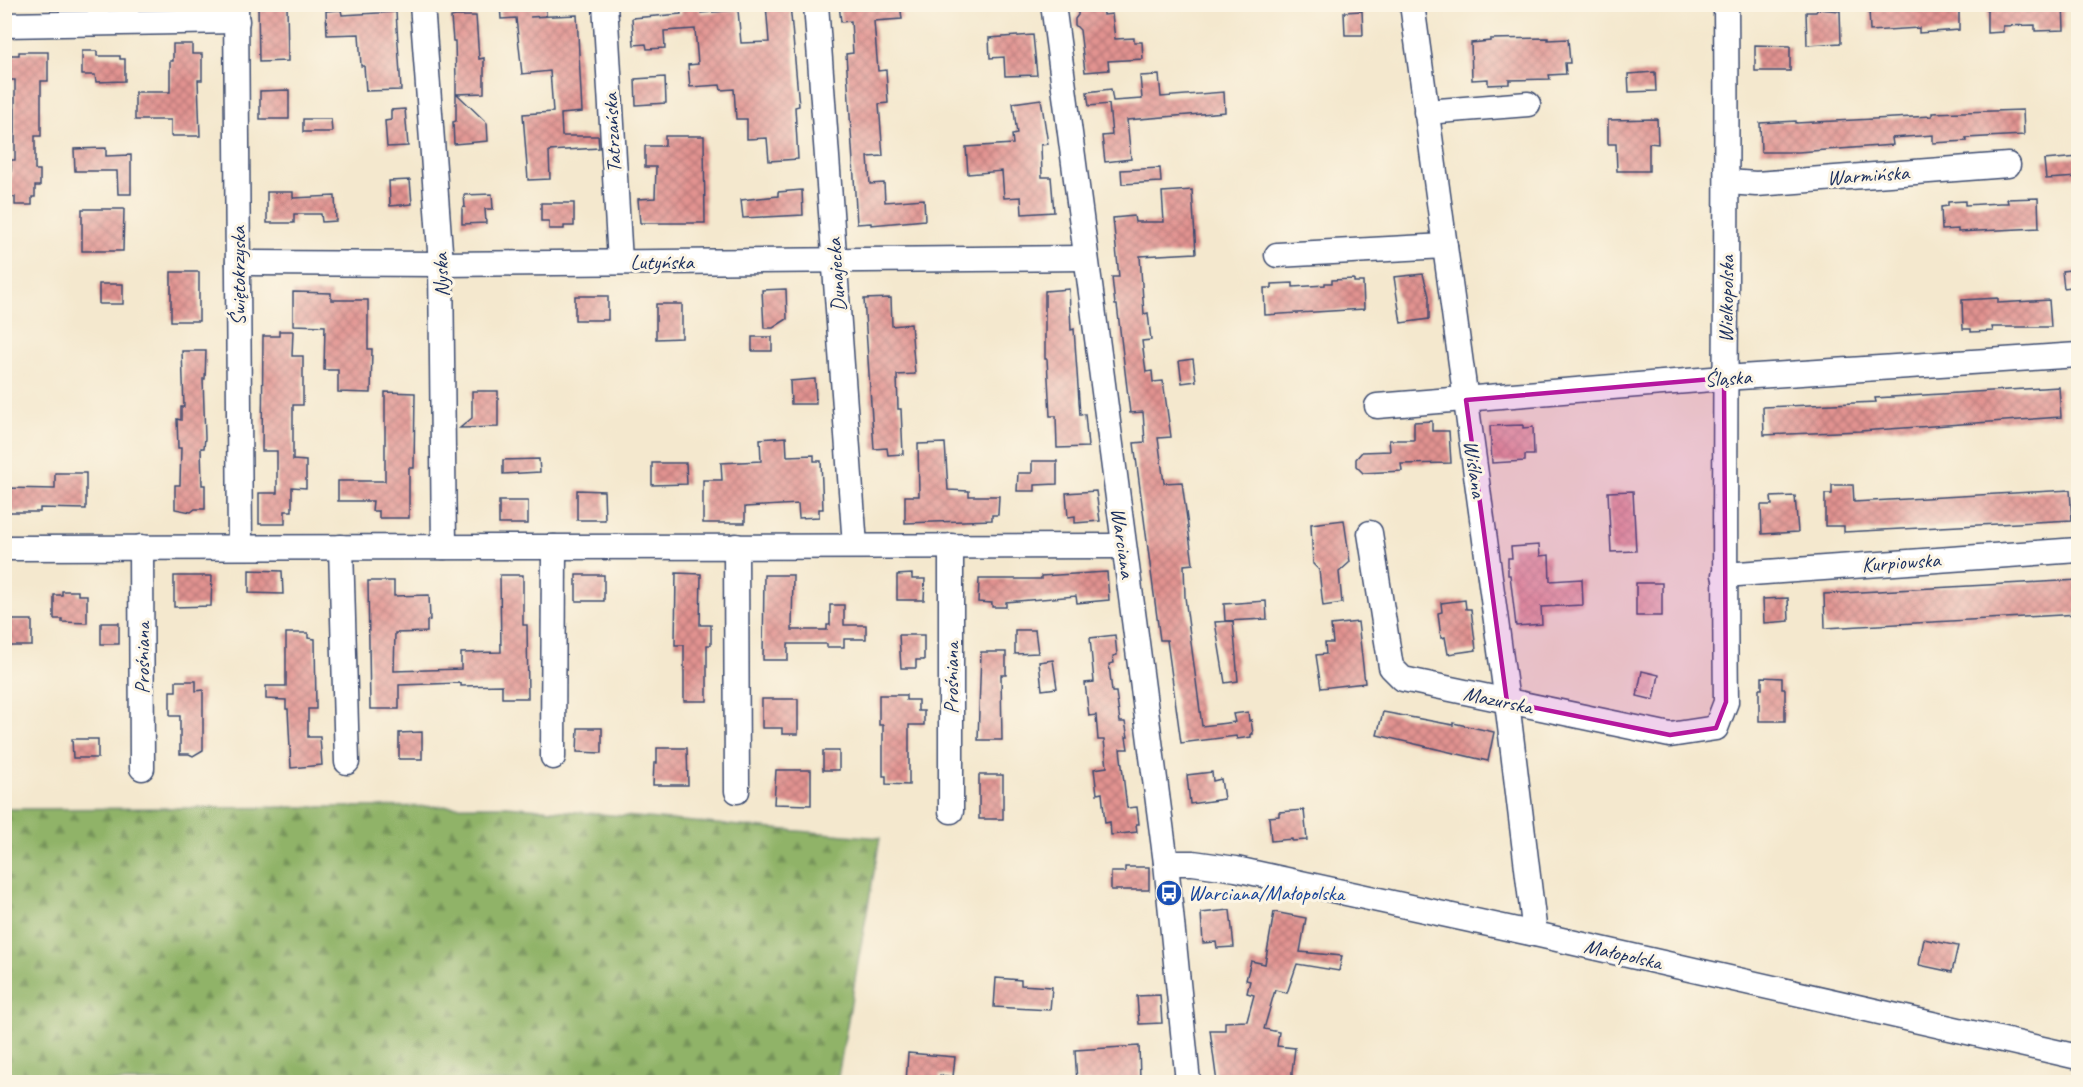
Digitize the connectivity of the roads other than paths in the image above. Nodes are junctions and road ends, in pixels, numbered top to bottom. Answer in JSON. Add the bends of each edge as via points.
{"nodes":[{"id":1,"x":422,"y":4,"type":"edge"},
{"id":2,"x":605,"y":4,"type":"edge"},
{"id":3,"x":816,"y":4,"type":"edge"},
{"id":4,"x":1053,"y":4,"type":"edge"},
{"id":5,"x":1412,"y":4,"type":"edge"},
{"id":6,"x":1726,"y":4,"type":"edge"},
{"id":7,"x":237,"y":13,"type":"edge"},
{"id":8,"x":4,"y":25,"type":"edge"},
{"id":9,"x":1528,"y":104,"type":"dead end"},
{"id":10,"x":1426,"y":112,"type":"junction"},
{"id":11,"x":2008,"y":165,"type":"dead end"},
{"id":12,"x":1728,"y":182,"type":"junction"},
{"id":13,"x":1445,"y":246,"type":"junction"},
{"id":14,"x":1277,"y":255,"type":"dead end"},
{"id":15,"x":1086,"y":258,"type":"junction"},
{"id":16,"x":835,"y":260,"type":"junction"},
{"id":17,"x":620,"y":262,"type":"junction"},
{"id":18,"x":238,"y":263,"type":"junction"},
{"id":19,"x":441,"y":264,"type":"junction"},
{"id":20,"x":2079,"y":355,"type":"edge"},
{"id":21,"x":1724,"y":378,"type":"junction"},
{"id":22,"x":1466,"y":400,"type":"junction"},
{"id":23,"x":1377,"y":406,"type":"dead end"},
{"id":24,"x":1370,"y":533,"type":"dead end"},
{"id":25,"x":736,"y":546,"type":"junction"},
{"id":26,"x":855,"y":546,"type":"junction"},
{"id":27,"x":951,"y":546,"type":"junction"},
{"id":28,"x":1123,"y":546,"type":"junction"},
{"id":29,"x":341,"y":547,"type":"junction"},
{"id":30,"x":444,"y":547,"type":"junction"},
{"id":31,"x":554,"y":547,"type":"junction"},
{"id":32,"x":4,"y":548,"type":"edge"},
{"id":33,"x":141,"y":548,"type":"junction"},
{"id":34,"x":240,"y":548,"type":"junction"},
{"id":35,"x":2079,"y":550,"type":"edge"},
{"id":36,"x":1724,"y":575,"type":"junction"},
{"id":37,"x":1507,"y":702,"type":"junction"},
{"id":38,"x":1726,"y":702,"type":"joint"},
{"id":39,"x":553,"y":757,"type":"dead end"},
{"id":40,"x":347,"y":762,"type":"dead end"},
{"id":41,"x":142,"y":768,"type":"dead end"},
{"id":42,"x":737,"y":791,"type":"dead end"},
{"id":43,"x":951,"y":810,"type":"dead end"},
{"id":44,"x":1166,"y":863,"type":"junction"},
{"id":45,"x":1535,"y":934,"type":"junction"},
{"id":46,"x":2079,"y":1057,"type":"edge"},
{"id":47,"x":1188,"y":1083,"type":"edge"}],
"edges":[{"from":1,"to":19,"type":"street","name":"Nyska"},
{"from":2,"to":17,"type":"street","name":"Tatrzańska"},
{"from":3,"to":16,"type":"street","name":"Dunajecka"},
{"from":4,"to":15,"type":"street","name":"Warciana"},
{"from":5,"to":10,"type":"street","name":"Wiślana"},
{"from":6,"to":12,"type":"street","name":"Wielkopolska"},
{"from":7,"to":8,"type":"street"},
{"from":7,"to":18,"type":"street","name":"Świętokrzyska"},
{"from":9,"to":10,"type":"street"},
{"from":10,"to":13,"type":"street","name":"Wiślana"},
{"from":11,"to":12,"type":"street","name":"Warmińska","via":[[1755,184]]},
{"from":12,"to":21,"type":"street","name":"Wielkopolska"},
{"from":13,"to":14,"type":"street"},
{"from":13,"to":22,"type":"street","name":"Wiślana"},
{"from":15,"to":16,"type":"street","name":"Lutyńska"},
{"from":15,"to":28,"type":"street","name":"Warciana"},
{"from":16,"to":17,"type":"street","name":"Lutyńska"},
{"from":16,"to":26,"type":"street","name":"Dunajecka"},
{"from":17,"to":19,"type":"street","name":"Lutyńska"},
{"from":18,"to":19,"type":"street","name":"Lutyńska"},
{"from":18,"to":34,"type":"street","name":"Świętokrzyska"},
{"from":19,"to":30,"type":"street","name":"Nyska"},
{"from":20,"to":21,"type":"street","name":"Śląska"},
{"from":21,"to":22,"type":"street","name":"Śląska"},
{"from":21,"to":36,"type":"street","name":"Wielkopolska"},
{"from":22,"to":23,"type":"street","name":"Śląska"},
{"from":22,"to":37,"type":"street","name":"Wiślana"},
{"from":24,"to":37,"type":"street","name":"Mazurska","via":[[1391,667],[1403,680]]},
{"from":25,"to":26,"type":"street"},
{"from":25,"to":31,"type":"street"},
{"from":25,"to":42,"type":"street"},
{"from":26,"to":27,"type":"street"},
{"from":27,"to":28,"type":"street"},
{"from":27,"to":43,"type":"street","name":"Prośniana"},
{"from":28,"to":44,"type":"street","name":"Warciana"},
{"from":29,"to":30,"type":"street"},
{"from":29,"to":34,"type":"street"},
{"from":29,"to":40,"type":"street"},
{"from":30,"to":31,"type":"street"},
{"from":31,"to":39,"type":"street"},
{"from":32,"to":33,"type":"street"},
{"from":33,"to":34,"type":"street"},
{"from":33,"to":41,"type":"street","name":"Prośniana"},
{"from":35,"to":36,"type":"street","name":"Kurpiowska"},
{"from":36,"to":38,"type":"street","name":"Wielkopolska"},
{"from":37,"to":38,"type":"street","name":"Mazurska","via":[[1670,735],[1716,728]]},
{"from":37,"to":45,"type":"street","name":"Wiślana"},
{"from":44,"to":45,"type":"street","name":"Małopolska","via":[[1236,869]]},
{"from":44,"to":47,"type":"street","name":"Warciana"},
{"from":45,"to":46,"type":"street","name":"Małopolska"}]}
